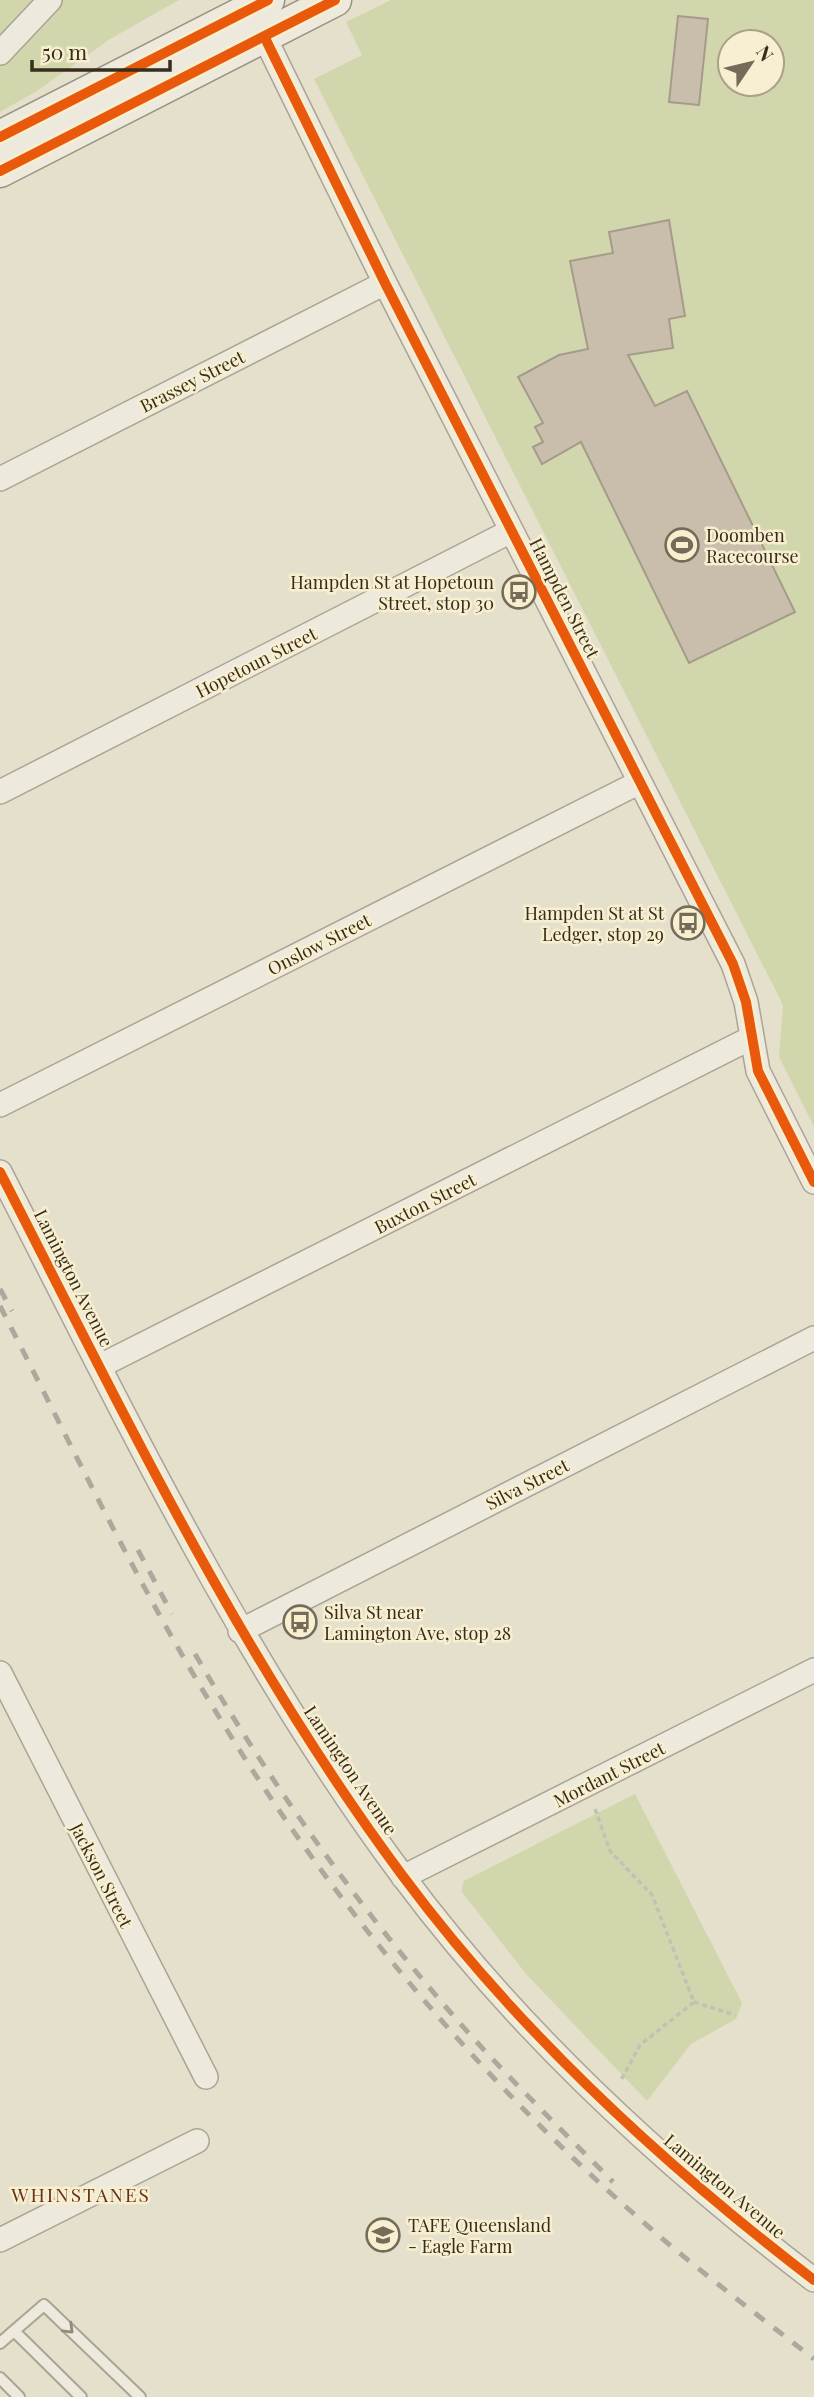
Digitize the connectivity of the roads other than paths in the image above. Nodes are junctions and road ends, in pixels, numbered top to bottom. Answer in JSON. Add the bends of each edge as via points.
{"nodes":[{"id":1,"x":50,"y":0,"type":"edge"},
{"id":2,"x":335,"y":0,"type":"edge"},
{"id":3,"x":258,"y":11,"type":"edge"},
{"id":4,"x":0,"y":53,"type":"edge"},
{"id":5,"x":0,"y":137,"type":"edge"},
{"id":6,"x":0,"y":171,"type":"edge"},
{"id":7,"x":385,"y":283,"type":"junction"},
{"id":8,"x":0,"y":478,"type":"edge"},
{"id":9,"x":511,"y":531,"type":"junction"},
{"id":10,"x":638,"y":782,"type":"junction"},
{"id":11,"x":0,"y":792,"type":"edge"},
{"id":12,"x":751,"y":1038,"type":"junction"},
{"id":13,"x":0,"y":1105,"type":"edge"},
{"id":14,"x":0,"y":1172,"type":"edge"},
{"id":15,"x":814,"y":1182,"type":"edge"},
{"id":16,"x":814,"y":1338,"type":"edge"},
{"id":17,"x":100,"y":1366,"type":"junction"},
{"id":18,"x":240,"y":1631,"type":"junction"},
{"id":19,"x":814,"y":1670,"type":"edge"},
{"id":20,"x":0,"y":1673,"type":"edge"},
{"id":21,"x":403,"y":1877,"type":"junction"},
{"id":22,"x":206,"y":2077,"type":"dead end"},
{"id":23,"x":197,"y":2141,"type":"dead end"},
{"id":24,"x":0,"y":2240,"type":"edge"},
{"id":25,"x":814,"y":2280,"type":"edge"},
{"id":26,"x":14,"y":2331,"type":"junction"},
{"id":27,"x":0,"y":2343,"type":"edge"},
{"id":28,"x":0,"y":2378,"type":"edge"},
{"id":29,"x":19,"y":2397,"type":"edge"},
{"id":30,"x":80,"y":2397,"type":"edge"},
{"id":31,"x":140,"y":2397,"type":"edge"}],
"edges":[{"from":1,"to":4,"type":"street"},
{"from":2,"to":3,"type":"main road"},
{"from":3,"to":5,"type":"main road"},
{"from":3,"to":6,"type":"main road"},
{"from":3,"to":7,"type":"street","name":"Hampden Street"},
{"from":7,"to":8,"type":"street","name":"Brassey Street"},
{"from":7,"to":9,"type":"street","name":"Hampden Street"},
{"from":9,"to":10,"type":"street","name":"Hampden Street"},
{"from":9,"to":11,"type":"street","name":"Hopetoun Street"},
{"from":10,"to":12,"type":"street","name":"Hampden Street","via":[[733,964],[746,1002]]},
{"from":10,"to":13,"type":"street","name":"Onslow Street"},
{"from":12,"to":15,"type":"street","name":"Hampden Street","via":[[758,1071]]},
{"from":12,"to":17,"type":"street","name":"Buxton Street"},
{"from":14,"to":17,"type":"street","name":"Lamington Avenue"},
{"from":16,"to":18,"type":"street","name":"Silva Street"},
{"from":17,"to":18,"type":"street","name":"Lamington Avenue"},
{"from":18,"to":21,"type":"street","name":"Lamington Avenue"},
{"from":19,"to":21,"type":"street","name":"Mordant Street"},
{"from":20,"to":22,"type":"street","name":"Jackson Street"},
{"from":21,"to":25,"type":"street","name":"Lamington Avenue","via":[[526,2021],[614,2111],[705,2194]]},
{"from":23,"to":24,"type":"street"},
{"from":26,"to":27,"type":"lane"},
{"from":26,"to":30,"type":"lane"},
{"from":26,"to":31,"type":"lane","one_way":true,"via":[[44,2305]]},
{"from":28,"to":29,"type":"lane"}]}
